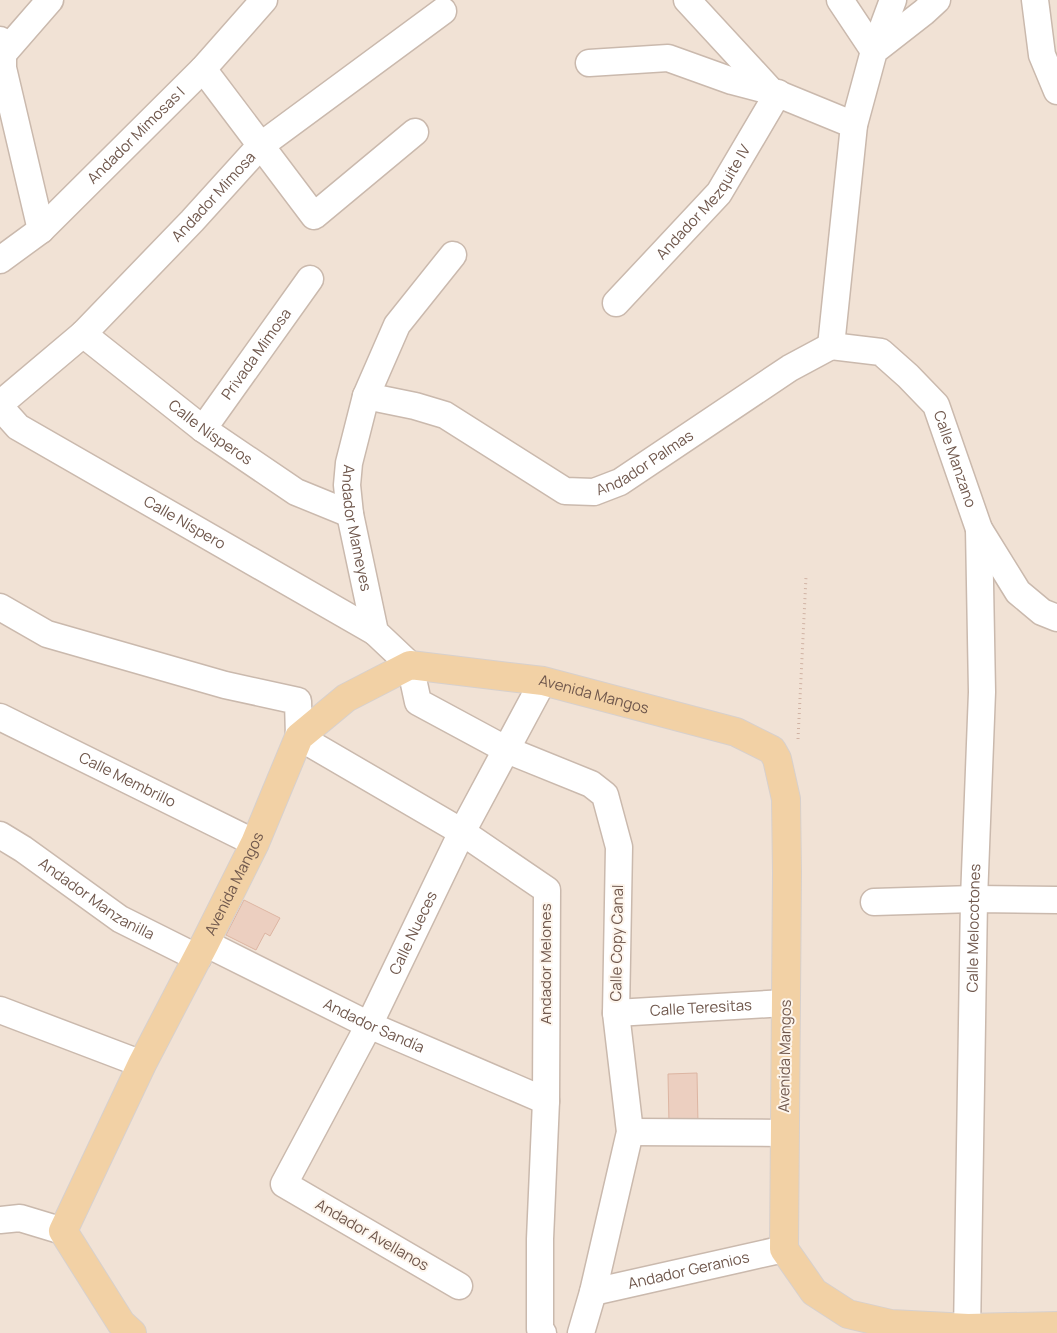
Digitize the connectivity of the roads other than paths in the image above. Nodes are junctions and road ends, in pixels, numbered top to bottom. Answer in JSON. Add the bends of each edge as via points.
{"nodes":[{"id":1,"x":50,"y":0,"type":"edge"},
{"id":2,"x":264,"y":0,"type":"edge"},
{"id":3,"x":687,"y":0,"type":"edge"},
{"id":4,"x":840,"y":0,"type":"edge"},
{"id":5,"x":893,"y":0,"type":"edge"},
{"id":6,"x":937,"y":0,"type":"edge"},
{"id":7,"x":1034,"y":0,"type":"edge"},
{"id":8,"x":443,"y":11,"type":"dead end"},
{"id":9,"x":874,"y":51,"type":"junction"},
{"id":10,"x":2,"y":58,"type":"edge"},
{"id":11,"x":589,"y":64,"type":"dead end"},
{"id":12,"x":203,"y":69,"type":"junction"},
{"id":13,"x":1057,"y":91,"type":"edge"},
{"id":14,"x":774,"y":92,"type":"junction"},
{"id":15,"x":854,"y":125,"type":"junction"},
{"id":16,"x":415,"y":132,"type":"dead end"},
{"id":17,"x":260,"y":146,"type":"junction"},
{"id":18,"x":41,"y":230,"type":"junction"},
{"id":19,"x":453,"y":254,"type":"dead end"},
{"id":20,"x":0,"y":260,"type":"edge"},
{"id":21,"x":310,"y":279,"type":"dead end"},
{"id":22,"x":616,"y":303,"type":"dead end"},
{"id":23,"x":83,"y":334,"type":"junction"},
{"id":24,"x":831,"y":346,"type":"junction"},
{"id":25,"x":366,"y":396,"type":"junction"},
{"id":26,"x":0,"y":405,"type":"edge"},
{"id":27,"x":203,"y":429,"type":"junction"},
{"id":28,"x":350,"y":514,"type":"junction"},
{"id":29,"x":979,"y":529,"type":"junction"},
{"id":30,"x":0,"y":607,"type":"edge"},
{"id":31,"x":1057,"y":618,"type":"edge"},
{"id":32,"x":375,"y":632,"type":"junction"},
{"id":33,"x":410,"y":664,"type":"junction"},
{"id":34,"x":543,"y":681,"type":"junction"},
{"id":35,"x":0,"y":717,"type":"edge"},
{"id":36,"x":299,"y":737,"type":"junction"},
{"id":37,"x":507,"y":750,"type":"junction"},
{"id":38,"x":462,"y":832,"type":"junction"},
{"id":39,"x":0,"y":835,"type":"edge"},
{"id":40,"x":255,"y":843,"type":"junction"},
{"id":41,"x":974,"y":899,"type":"junction"},
{"id":42,"x":1057,"y":900,"type":"edge"},
{"id":43,"x":874,"y":902,"type":"dead end"},
{"id":44,"x":202,"y":950,"type":"junction"},
{"id":45,"x":785,"y":1002,"type":"junction"},
{"id":46,"x":0,"y":1010,"type":"edge"},
{"id":47,"x":616,"y":1014,"type":"junction"},
{"id":48,"x":369,"y":1025,"type":"junction"},
{"id":49,"x":142,"y":1064,"type":"junction"},
{"id":50,"x":546,"y":1101,"type":"junction"},
{"id":51,"x":630,"y":1132,"type":"junction"},
{"id":52,"x":784,"y":1133,"type":"junction"},
{"id":53,"x":284,"y":1184,"type":"joint"},
{"id":54,"x":7,"y":1213,"type":"edge"},
{"id":55,"x":63,"y":1231,"type":"junction"},
{"id":56,"x":784,"y":1249,"type":"junction"},
{"id":57,"x":459,"y":1286,"type":"dead end"},
{"id":58,"x":593,"y":1292,"type":"junction"},
{"id":59,"x":1057,"y":1326,"type":"edge"},
{"id":60,"x":968,"y":1330,"type":"edge"},
{"id":61,"x":132,"y":1333,"type":"edge"},
{"id":62,"x":543,"y":1333,"type":"edge"},
{"id":63,"x":581,"y":1333,"type":"edge"}],
"edges":[{"from":1,"to":10,"type":"street"},
{"from":2,"to":12,"type":"street","name":"Andador Mimosas I"},
{"from":3,"to":14,"type":"street"},
{"from":4,"to":9,"type":"street"},
{"from":5,"to":9,"type":"street"},
{"from":6,"to":9,"type":"street"},
{"from":7,"to":13,"type":"street","via":[[1042,55]]},
{"from":8,"to":17,"type":"street","name":"Andador Mimosa"},
{"from":9,"to":15,"type":"street"},
{"from":10,"to":18,"type":"street"},
{"from":11,"to":14,"type":"street","via":[[668,58]]},
{"from":12,"to":17,"type":"street"},
{"from":12,"to":18,"type":"street","name":"Andador Mimosas I"},
{"from":14,"to":15,"type":"street"},
{"from":14,"to":22,"type":"street","name":"Andador Mezquite IV","via":[[718,193]]},
{"from":15,"to":24,"type":"street"},
{"from":16,"to":17,"type":"street","via":[[314,216]]},
{"from":17,"to":23,"type":"street","name":"Andador Mimosa","via":[[192,222]]},
{"from":18,"to":20,"type":"street","name":"Andador Mimosas I"},
{"from":19,"to":25,"type":"street","name":"Andador Mameyes","via":[[397,325]]},
{"from":21,"to":27,"type":"street","name":"Privada Mimosa"},
{"from":23,"to":26,"type":"street","name":"Andador Mimosa"},
{"from":23,"to":27,"type":"street","name":"Calle Nísperos"},
{"from":24,"to":25,"type":"street","name":"Andador Palmas","via":[[790,368],[620,482],[594,492],[565,491],[445,415]]},
{"from":24,"to":29,"type":"street","name":"Calle Manzano","via":[[881,352],[936,405]]},
{"from":25,"to":28,"type":"street","name":"Andador Mameyes","via":[[348,463]]},
{"from":26,"to":32,"type":"street","name":"Calle Níspero","via":[[18,427]]},
{"from":27,"to":28,"type":"street","name":"Calle Nísperos","via":[[296,492]]},
{"from":28,"to":32,"type":"street","name":"Andador Mameyes"},
{"from":29,"to":31,"type":"street","name":"Calle Manzano","via":[[1018,592],[1042,612]]},
{"from":29,"to":41,"type":"street","name":"Calle Melocotones","via":[[982,692]]},
{"from":30,"to":36,"type":"street","via":[[47,634],[226,685],[298,701]]},
{"from":32,"to":33,"type":"street"},
{"from":33,"to":34,"type":"main road","name":"Avenida Mangos"},
{"from":33,"to":36,"type":"main road","name":"Avenida Mangos","via":[[346,698]]},
{"from":33,"to":37,"type":"street","name":"Calle Copy Canal","via":[[418,702]]},
{"from":34,"to":37,"type":"street","name":"Calle Nueces"},
{"from":34,"to":45,"type":"main road","name":"Avenida Mangos","via":[[736,732],[772,750],[778,759],[786,799]]},
{"from":35,"to":40,"type":"street","name":"Calle Membrillo"},
{"from":36,"to":38,"type":"street","name":"Andador Melones"},
{"from":36,"to":40,"type":"main road","name":"Avenida Mangos"},
{"from":37,"to":38,"type":"street","name":"Calle Nueces"},
{"from":37,"to":47,"type":"street","name":"Calle Copy Canal","via":[[591,784],[605,795],[619,846]]},
{"from":38,"to":48,"type":"street","name":"Calle Nueces"},
{"from":38,"to":50,"type":"street","name":"Andador Melones","via":[[547,890]]},
{"from":39,"to":44,"type":"street","name":"Andador Manzanilla","via":[[120,919]]},
{"from":40,"to":44,"type":"main road","name":"Avenida Mangos"},
{"from":41,"to":42,"type":"street"},
{"from":41,"to":43,"type":"street"},
{"from":41,"to":60,"type":"street","name":"Calle Melocotones"},
{"from":44,"to":48,"type":"street","name":"Andador Sandía"},
{"from":44,"to":49,"type":"main road","name":"Avenida Mangos"},
{"from":45,"to":47,"type":"street","name":"Calle Teresitas"},
{"from":45,"to":52,"type":"main road","name":"Avenida Mangos"},
{"from":46,"to":49,"type":"street"},
{"from":47,"to":51,"type":"street","name":"Calle Copy Canal"},
{"from":48,"to":50,"type":"street","name":"Andador Sandía"},
{"from":48,"to":53,"type":"street","name":"Calle Nueces"},
{"from":49,"to":55,"type":"main road","name":"Avenida Mangos"},
{"from":50,"to":62,"type":"street","name":"Andador Melones","via":[[540,1239],[540,1330]]},
{"from":51,"to":52,"type":"street"},
{"from":51,"to":58,"type":"street","name":"Calle Copy Canal"},
{"from":52,"to":56,"type":"main road","name":"Avenida Mangos"},
{"from":53,"to":57,"type":"street","name":"Andador Avellanos"},
{"from":54,"to":55,"type":"street"},
{"from":55,"to":61,"type":"main road","via":[[120,1323]]},
{"from":56,"to":58,"type":"street","name":"Andador Geranios"},
{"from":56,"to":60,"type":"main road","via":[[814,1292],[848,1314],[891,1324]]},
{"from":58,"to":63,"type":"street","name":"Calle Copy Canal"},
{"from":59,"to":60,"type":"main road"}]}
